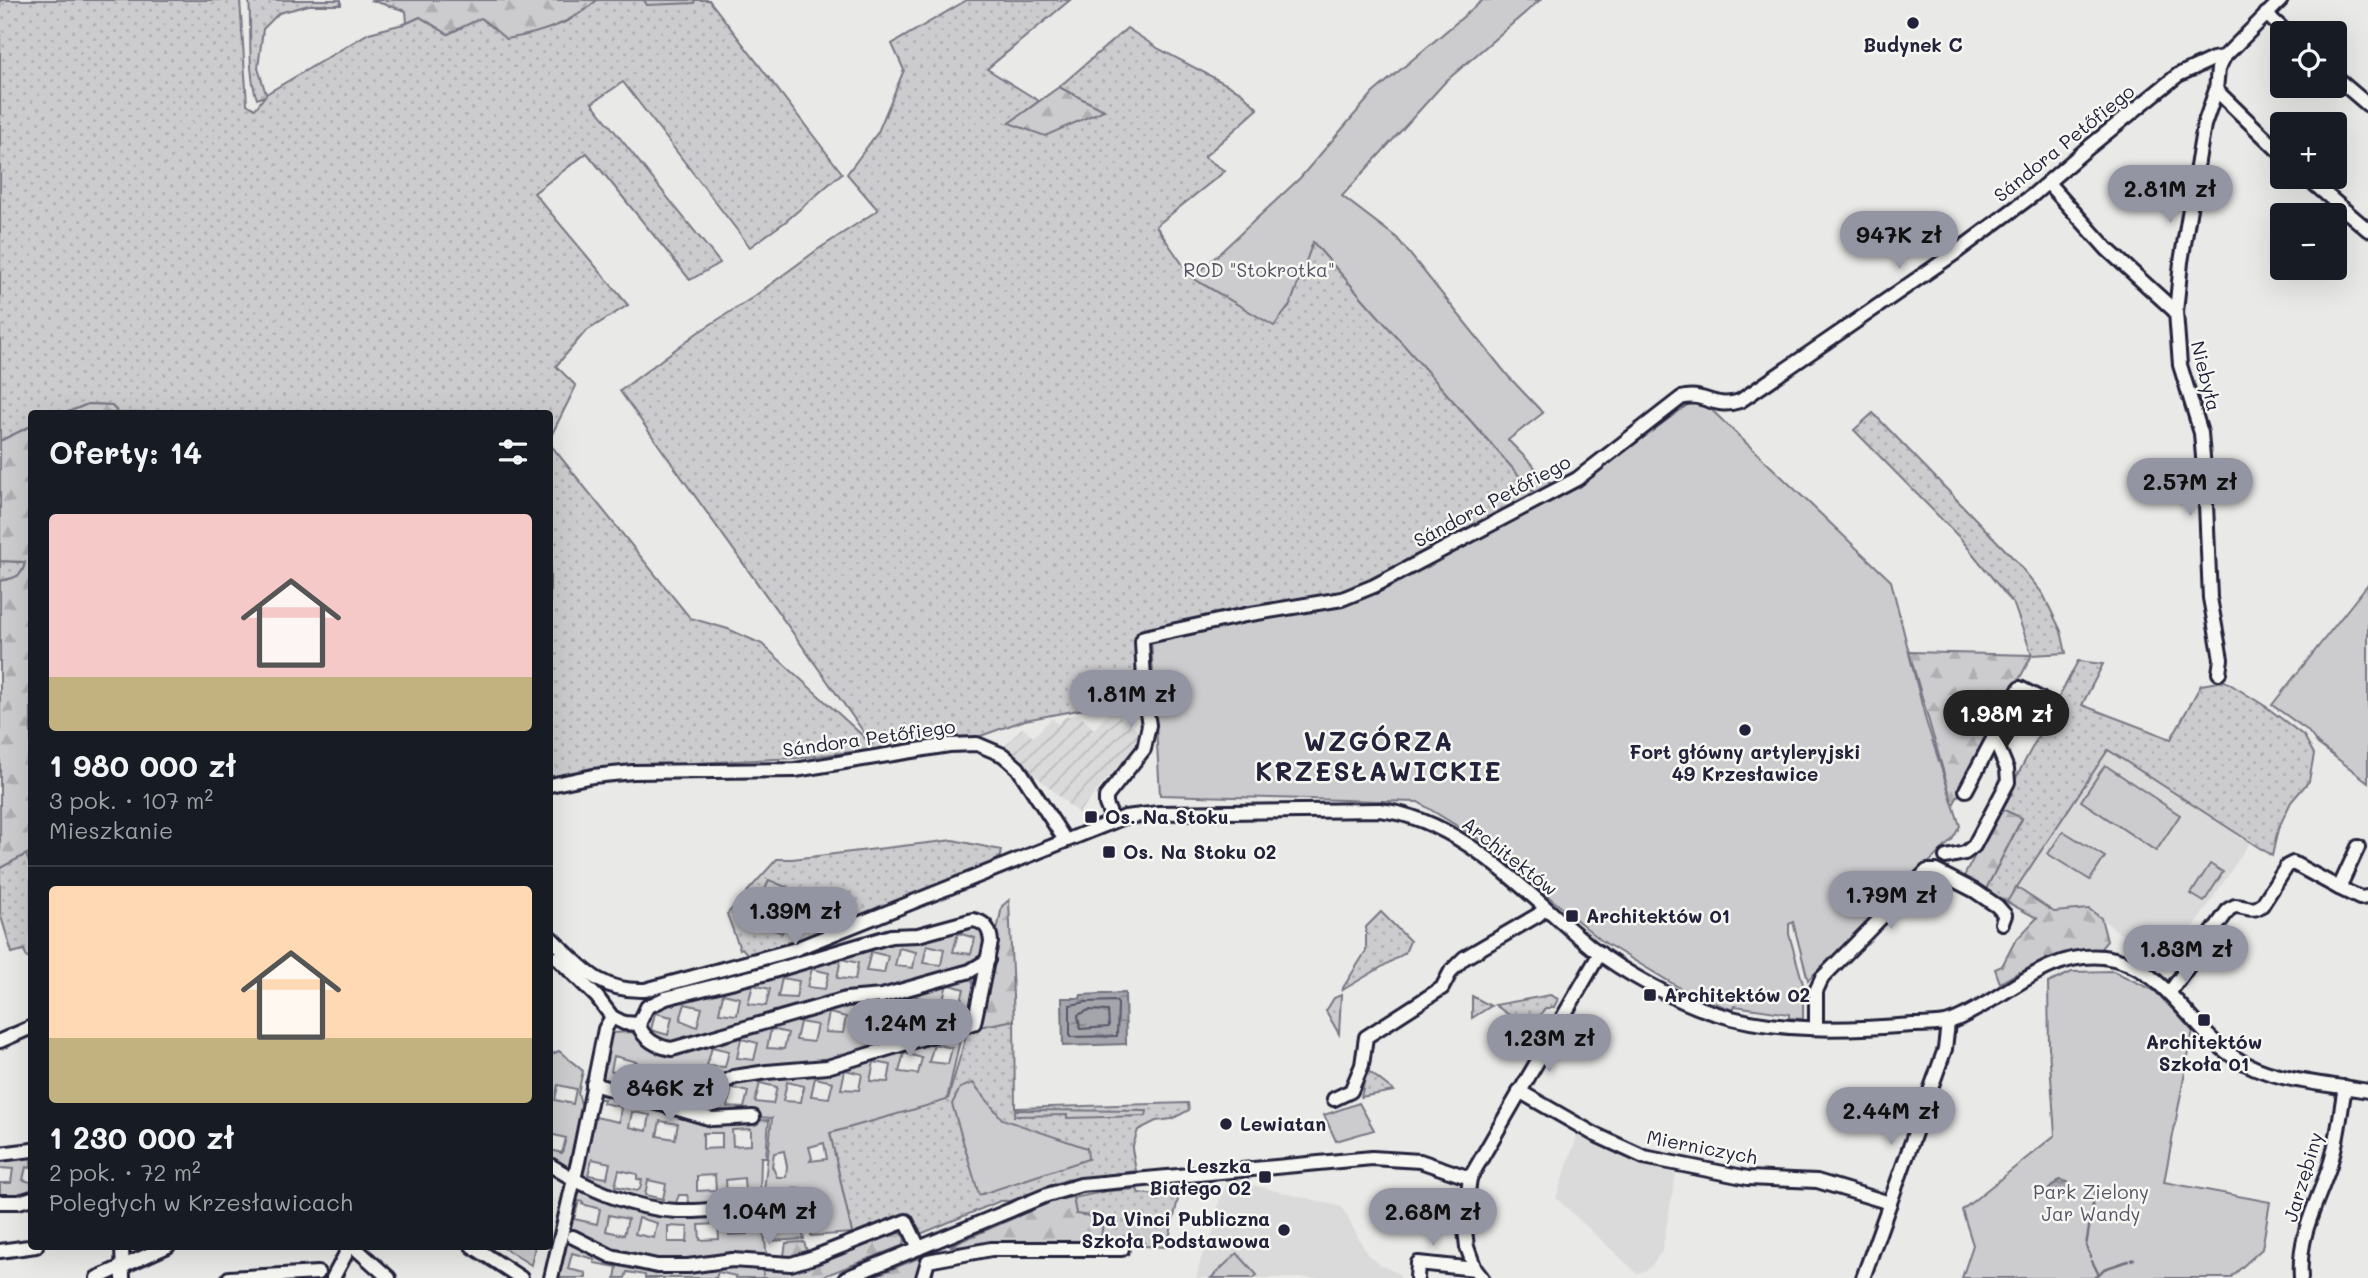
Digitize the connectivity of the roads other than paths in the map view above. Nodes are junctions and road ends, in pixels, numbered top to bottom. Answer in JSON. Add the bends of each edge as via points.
{"nodes":[{"id":1,"x":2281,"y":0,"type":"edge"},
{"id":2,"x":2266,"y":14,"type":"junction"},
{"id":3,"x":2274,"y":21,"type":"edge"},
{"id":4,"x":2224,"y":57,"type":"junction"},
{"id":5,"x":2347,"y":87,"type":"edge"},
{"id":6,"x":2216,"y":90,"type":"junction"},
{"id":7,"x":2368,"y":105,"type":"edge"},
{"id":8,"x":2270,"y":142,"type":"edge"},
{"id":9,"x":2048,"y":183,"type":"junction"},
{"id":10,"x":2320,"y":189,"type":"edge"},
{"id":11,"x":2368,"y":230,"type":"edge"},
{"id":12,"x":2176,"y":312,"type":"junction"},
{"id":13,"x":2219,"y":673,"type":"dead end"},
{"id":14,"x":2043,"y":700,"type":"dead end"},
{"id":15,"x":1994,"y":738,"type":"junction"},
{"id":16,"x":553,"y":784,"type":"edge"},
{"id":17,"x":1966,"y":790,"type":"dead end"},
{"id":18,"x":1113,"y":821,"type":"junction"},
{"id":19,"x":1065,"y":840,"type":"junction"},
{"id":20,"x":2358,"y":847,"type":"dead end"},
{"id":21,"x":1946,"y":857,"type":"dead end"},
{"id":22,"x":2339,"y":888,"type":"junction"},
{"id":23,"x":2368,"y":897,"type":"edge"},
{"id":24,"x":1545,"y":908,"type":"junction"},
{"id":25,"x":2002,"y":923,"type":"dead end"},
{"id":26,"x":553,"y":940,"type":"edge"},
{"id":27,"x":1600,"y":953,"type":"junction"},
{"id":28,"x":557,"y":958,"type":"dead end"},
{"id":29,"x":988,"y":960,"type":"junction"},
{"id":30,"x":970,"y":971,"type":"junction"},
{"id":31,"x":983,"y":985,"type":"junction"},
{"id":32,"x":2170,"y":992,"type":"junction"},
{"id":33,"x":612,"y":1017,"type":"junction"},
{"id":34,"x":1948,"y":1023,"type":"junction"},
{"id":35,"x":639,"y":1024,"type":"junction"},
{"id":36,"x":1816,"y":1027,"type":"junction"},
{"id":37,"x":28,"y":1029,"type":"edge"},
{"id":38,"x":0,"y":1041,"type":"edge"},
{"id":39,"x":593,"y":1084,"type":"junction"},
{"id":40,"x":2345,"y":1087,"type":"junction"},
{"id":41,"x":1519,"y":1091,"type":"junction"},
{"id":42,"x":2368,"y":1091,"type":"edge"},
{"id":43,"x":1334,"y":1100,"type":"dead end"},
{"id":44,"x":695,"y":1113,"type":"junction"},
{"id":45,"x":753,"y":1117,"type":"dead end"},
{"id":46,"x":28,"y":1150,"type":"edge"},
{"id":47,"x":0,"y":1154,"type":"edge"},
{"id":48,"x":553,"y":1167,"type":"edge"},
{"id":49,"x":1470,"y":1178,"type":"junction"},
{"id":50,"x":573,"y":1179,"type":"junction"},
{"id":51,"x":28,"y":1199,"type":"edge"},
{"id":52,"x":0,"y":1202,"type":"edge"},
{"id":53,"x":1890,"y":1203,"type":"junction"},
{"id":54,"x":759,"y":1206,"type":"dead end"},
{"id":55,"x":573,"y":1237,"type":"dead end"},
{"id":56,"x":28,"y":1247,"type":"edge"},
{"id":57,"x":919,"y":1248,"type":"junction"},
{"id":58,"x":1122,"y":1249,"type":"dead end"},
{"id":59,"x":122,"y":1250,"type":"edge"},
{"id":60,"x":161,"y":1250,"type":"edge"},
{"id":61,"x":349,"y":1250,"type":"edge"},
{"id":62,"x":356,"y":1250,"type":"edge"},
{"id":63,"x":478,"y":1250,"type":"edge"},
{"id":64,"x":0,"y":1251,"type":"edge"},
{"id":65,"x":122,"y":1272,"type":"edge"},
{"id":66,"x":318,"y":1273,"type":"dead end"},
{"id":67,"x":1478,"y":1274,"type":"edge"},
{"id":68,"x":97,"y":1278,"type":"edge"},
{"id":69,"x":229,"y":1278,"type":"edge"},
{"id":70,"x":333,"y":1278,"type":"edge"},
{"id":71,"x":389,"y":1278,"type":"edge"},
{"id":72,"x":521,"y":1278,"type":"edge"},
{"id":73,"x":551,"y":1278,"type":"edge"},
{"id":74,"x":846,"y":1278,"type":"edge"},
{"id":75,"x":923,"y":1278,"type":"edge"},
{"id":76,"x":1417,"y":1278,"type":"edge"},
{"id":77,"x":1863,"y":1278,"type":"edge"},
{"id":78,"x":2301,"y":1278,"type":"edge"}],
"edges":[{"from":1,"to":2,"type":"street"},
{"from":2,"to":3,"type":"street"},
{"from":2,"to":4,"type":"street"},
{"from":4,"to":6,"type":"street","name":"Niebyła"},
{"from":4,"to":9,"type":"street","name":"Sándora Petőfiego","via":[[2178,75]]},
{"from":5,"to":7,"type":"street"},
{"from":6,"to":8,"type":"street"},
{"from":6,"to":12,"type":"street","name":"Niebyła","via":[[2204,125]]},
{"from":9,"to":12,"type":"street","via":[[2107,249]]},
{"from":9,"to":18,"type":"street","name":"Sándora Petőfiego","via":[[1748,397],[1724,405],[1695,396],[1681,398],[1577,480],[1404,571],[1342,598],[1144,637],[1149,725],[1144,749],[1106,797]]},
{"from":10,"to":11,"type":"street"},
{"from":12,"to":13,"type":"street","name":"Niebyła","via":[[2180,365],[2201,433]]},
{"from":14,"to":15,"type":"street","via":[[2020,688]]},
{"from":15,"to":17,"type":"street"},
{"from":15,"to":21,"type":"street","via":[[2008,782],[1974,846]]},
{"from":16,"to":19,"type":"street","name":"Sándora Petőfiego","via":[[633,772],[795,770],[977,744],[1003,755],[1018,768]]},
{"from":18,"to":19,"type":"street","name":"Architektów"},
{"from":18,"to":24,"type":"street","name":"Architektów","via":[[1158,813],[1361,809],[1402,813],[1463,840]]},
{"from":19,"to":26,"type":"street","name":"Architektów","via":[[793,950],[645,990],[605,985]]},
{"from":20,"to":22,"type":"street"},
{"from":22,"to":23,"type":"street"},
{"from":22,"to":32,"type":"street","via":[[2293,863],[2287,866],[2257,909],[2229,909]]},
{"from":24,"to":27,"type":"street","name":"Architektów"},
{"from":24,"to":43,"type":"street","via":[[1464,958],[1442,988],[1366,1037],[1365,1056],[1351,1091]]},
{"from":25,"to":36,"type":"street","via":[[2006,915],[1997,906],[1937,871],[1927,871],[1822,978],[1816,991]]},
{"from":27,"to":36,"type":"street","name":"Architektów","via":[[1706,1010],[1752,1022]]},
{"from":27,"to":41,"type":"street"},
{"from":28,"to":33,"type":"street"},
{"from":29,"to":30,"type":"street"},
{"from":29,"to":31,"type":"street"},
{"from":29,"to":35,"type":"street","via":[[991,934],[981,922],[969,920],[918,935],[891,936],[666,998],[647,1007]]},
{"from":30,"to":31,"type":"street"},
{"from":30,"to":35,"type":"street","via":[[883,996],[846,999],[672,1049],[645,1037]]},
{"from":31,"to":44,"type":"street","via":[[974,1023],[827,1067],[734,1077],[706,1092]]},
{"from":32,"to":34,"type":"street","name":"Architektów","via":[[2133,967],[2111,958],[2085,957],[2045,968]]},
{"from":32,"to":40,"type":"street","name":"Architektów","via":[[2217,1045],[2239,1060],[2271,1074]]},
{"from":33,"to":35,"type":"street"},
{"from":33,"to":39,"type":"street"},
{"from":34,"to":36,"type":"street","name":"Architektów"},
{"from":34,"to":53,"type":"street","via":[[1945,1049]]},
{"from":37,"to":38,"type":"street"},
{"from":39,"to":44,"type":"street"},
{"from":39,"to":50,"type":"street"},
{"from":40,"to":42,"type":"street","name":"Architektów"},
{"from":40,"to":78,"type":"street","name":"Jarzębiny","via":[[2329,1167],[2306,1226]]},
{"from":41,"to":49,"type":"street"},
{"from":41,"to":53,"type":"street","name":"Mierniczych","via":[[1644,1157],[1748,1178],[1817,1181]]},
{"from":44,"to":45,"type":"street","via":[[712,1119]]},
{"from":46,"to":47,"type":"street"},
{"from":48,"to":50,"type":"street"},
{"from":49,"to":57,"type":"street","via":[[1428,1162],[1372,1158],[1092,1184],[1057,1191]]},
{"from":49,"to":67,"type":"street","via":[[1464,1221],[1467,1247]]},
{"from":50,"to":54,"type":"street","via":[[649,1207],[678,1211]]},
{"from":50,"to":73,"type":"street"},
{"from":51,"to":52,"type":"street"},
{"from":53,"to":77,"type":"street"},
{"from":55,"to":57,"type":"street","via":[[611,1256],[657,1266],[732,1260],[791,1264],[906,1221]]},
{"from":56,"to":64,"type":"street"},
{"from":57,"to":74,"type":"street"},
{"from":58,"to":75,"type":"street","via":[[970,1251],[928,1261]]},
{"from":59,"to":65,"type":"street"},
{"from":60,"to":65,"type":"street"},
{"from":61,"to":70,"type":"street"},
{"from":62,"to":71,"type":"street"},
{"from":63,"to":72,"type":"street"},
{"from":65,"to":68,"type":"street"},
{"from":66,"to":69,"type":"street"},
{"from":67,"to":76,"type":"street","via":[[1418,1263]]}]}
